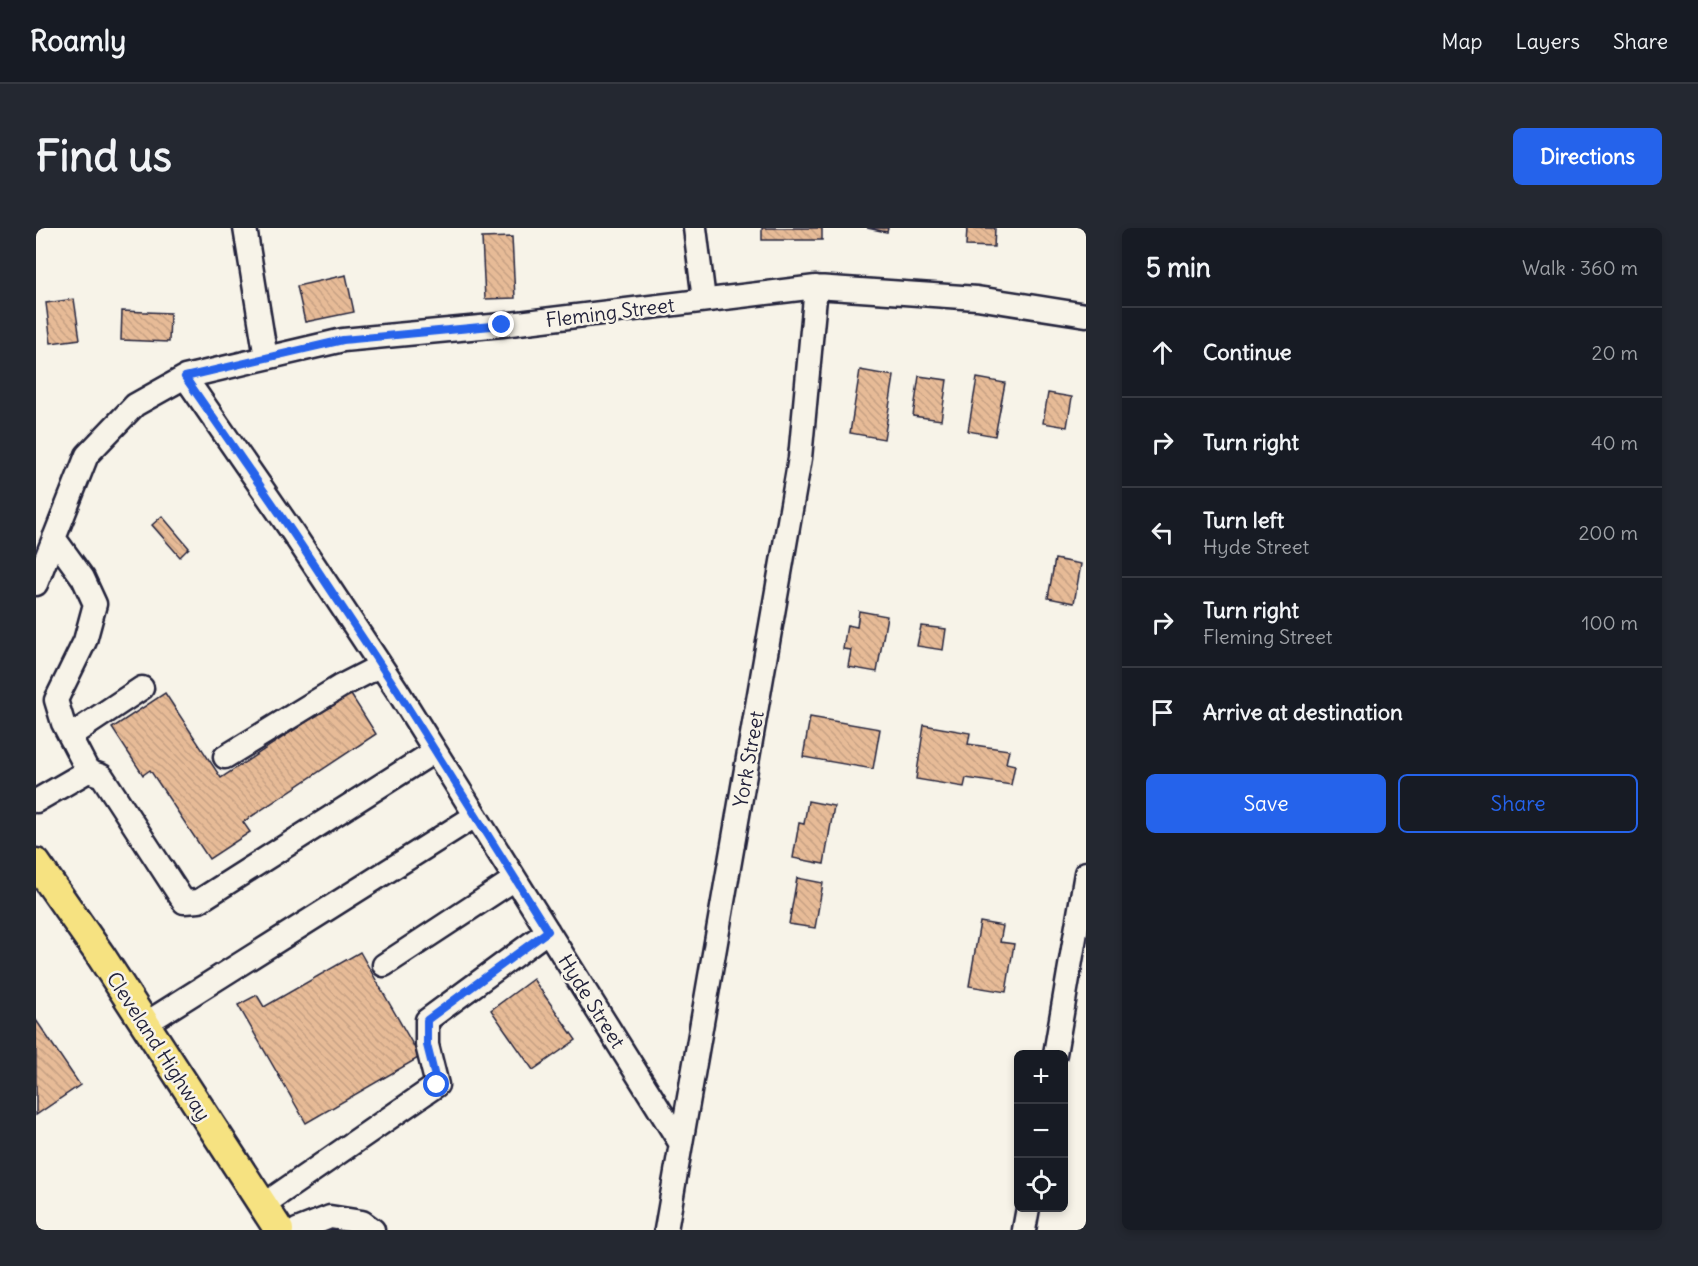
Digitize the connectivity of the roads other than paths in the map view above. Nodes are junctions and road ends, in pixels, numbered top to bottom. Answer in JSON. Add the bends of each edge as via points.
{"nodes":[{"id":1,"x":245,"y":228,"type":"edge"},
{"id":2,"x":694,"y":228,"type":"edge"},
{"id":3,"x":816,"y":287,"type":"junction"},
{"id":4,"x":704,"y":300,"type":"junction"},
{"id":5,"x":1086,"y":315,"type":"edge"},
{"id":6,"x":266,"y":358,"type":"junction"},
{"id":7,"x":185,"y":377,"type":"junction"},
{"id":8,"x":54,"y":538,"type":"junction"},
{"id":9,"x":36,"y":584,"type":"edge"},
{"id":10,"x":380,"y":666,"type":"junction"},
{"id":11,"x":142,"y":688,"type":"dead end"},
{"id":12,"x":70,"y":736,"type":"junction"},
{"id":13,"x":435,"y":751,"type":"junction"},
{"id":14,"x":225,"y":757,"type":"dead end"},
{"id":15,"x":88,"y":771,"type":"junction"},
{"id":16,"x":36,"y":801,"type":"edge"},
{"id":17,"x":475,"y":816,"type":"junction"},
{"id":18,"x":36,"y":863,"type":"edge"},
{"id":19,"x":1086,"y":873,"type":"edge"},
{"id":20,"x":515,"y":879,"type":"junction"},
{"id":21,"x":548,"y":931,"type":"junction"},
{"id":22,"x":384,"y":965,"type":"dead end"},
{"id":23,"x":145,"y":1024,"type":"junction"},
{"id":24,"x":1056,"y":1050,"type":"edge"},
{"id":25,"x":681,"y":1144,"type":"junction"},
{"id":26,"x":263,"y":1205,"type":"junction"},
{"id":27,"x":1027,"y":1212,"type":"edge"},
{"id":28,"x":279,"y":1230,"type":"edge"},
{"id":29,"x":297,"y":1230,"type":"edge"},
{"id":30,"x":373,"y":1230,"type":"edge"},
{"id":31,"x":666,"y":1230,"type":"edge"},
{"id":32,"x":1024,"y":1230,"type":"edge"}],
"edges":[{"from":1,"to":6,"type":"street"},
{"from":2,"to":4,"type":"street"},
{"from":3,"to":4,"type":"street","name":"Fleming Street"},
{"from":3,"to":5,"type":"street","name":"Fleming Street","via":[[977,298]]},
{"from":3,"to":25,"type":"street","name":"York Street","via":[[800,458]]},
{"from":4,"to":6,"type":"street","name":"Fleming Street","via":[[343,340]]},
{"from":6,"to":7,"type":"street","name":"Fleming Street"},
{"from":7,"to":8,"type":"street","name":"Fleming Street","via":[[135,405],[87,455]]},
{"from":7,"to":10,"type":"street","name":"Hyde Street"},
{"from":8,"to":9,"type":"street","name":"Fleming Street"},
{"from":8,"to":12,"type":"street","via":[[83,578],[94,604],[85,641],[56,700]]},
{"from":10,"to":13,"type":"street","name":"Hyde Street"},
{"from":10,"to":14,"type":"street"},
{"from":11,"to":12,"type":"street"},
{"from":12,"to":15,"type":"street"},
{"from":13,"to":15,"type":"street","via":[[199,900],[184,902],[102,776]]},
{"from":13,"to":17,"type":"street","name":"Hyde Street"},
{"from":15,"to":16,"type":"street"},
{"from":17,"to":20,"type":"street","name":"Hyde Street"},
{"from":17,"to":23,"type":"street"},
{"from":18,"to":23,"type":"main road","name":"Cleveland Highway"},
{"from":19,"to":24,"type":"street"},
{"from":20,"to":21,"type":"street","name":"Hyde Street"},
{"from":20,"to":22,"type":"street"},
{"from":21,"to":25,"type":"street","name":"Hyde Street"},
{"from":21,"to":26,"type":"street","via":[[427,1020],[427,1045],[437,1085]]},
{"from":23,"to":26,"type":"main road","name":"Cleveland Highway"},
{"from":25,"to":31,"type":"street","name":"York Street"},
{"from":26,"to":28,"type":"main road","name":"Cleveland Highway"},
{"from":27,"to":32,"type":"street"},
{"from":29,"to":30,"type":"street","via":[[330,1217],[362,1222]]}]}
